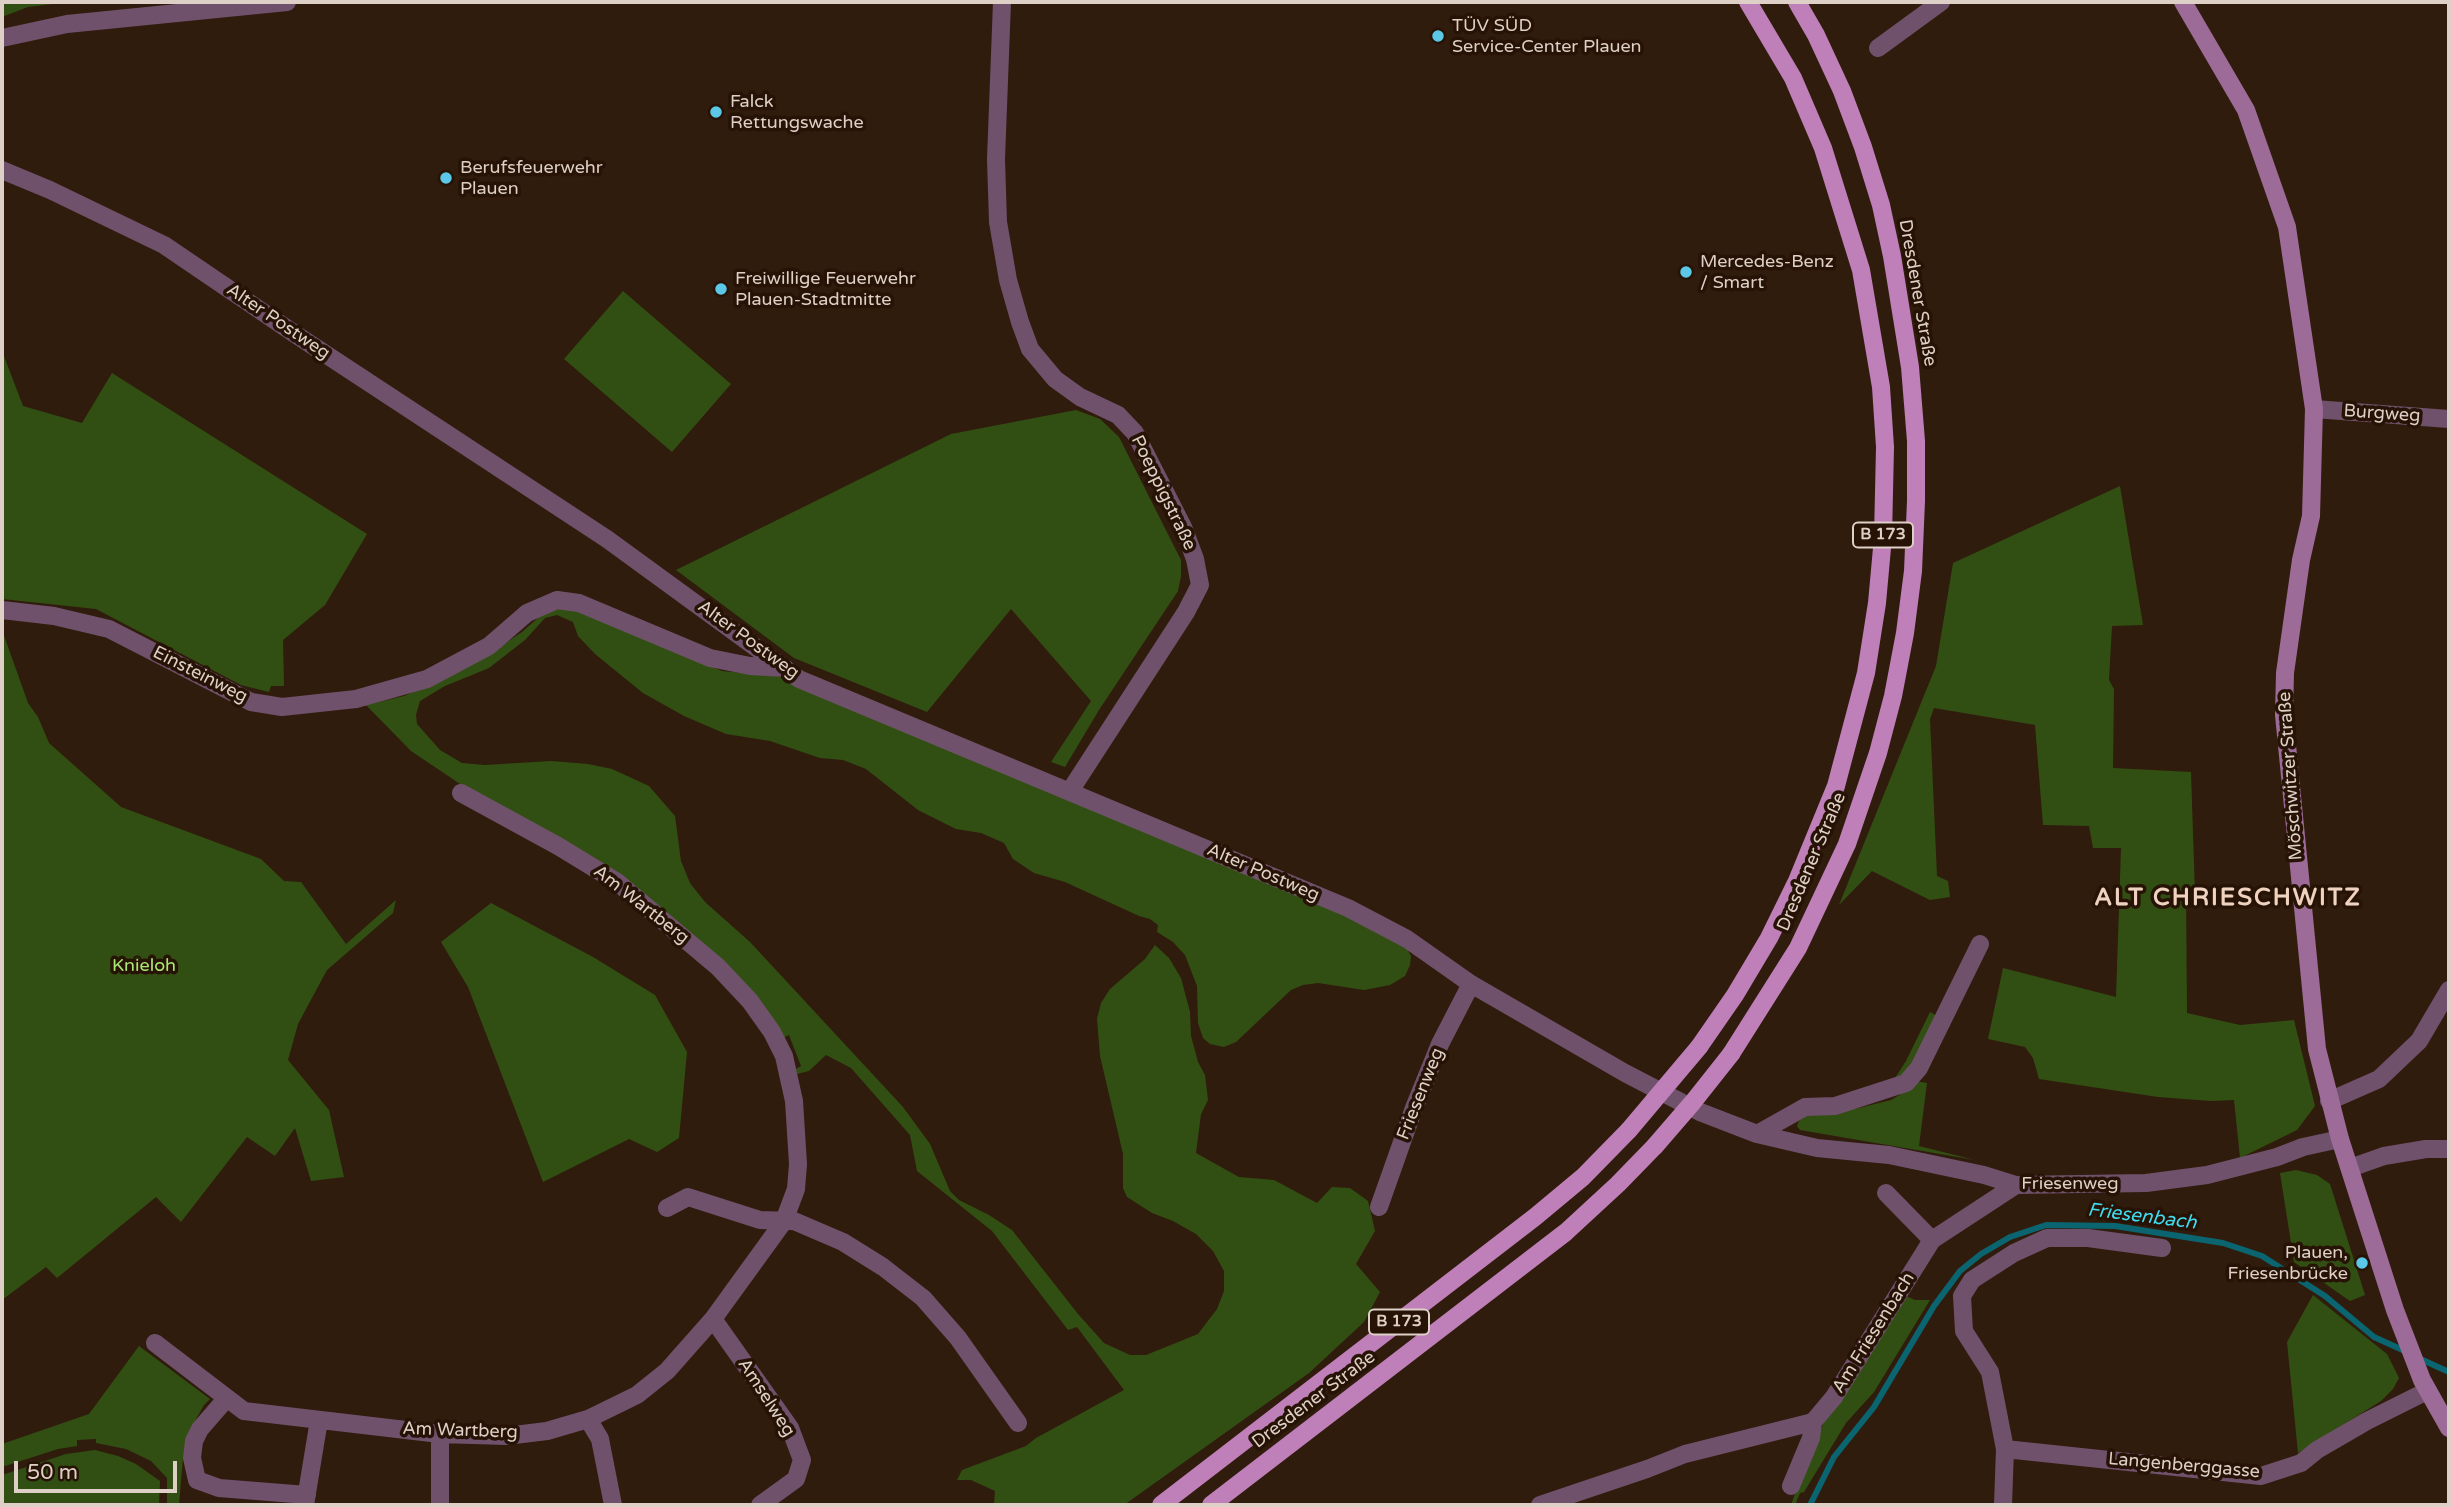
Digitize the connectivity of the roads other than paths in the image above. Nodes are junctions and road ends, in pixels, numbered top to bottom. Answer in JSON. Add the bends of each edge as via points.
{"nodes":[{"id":1,"x":287,"y":2,"type":"edge"},
{"id":2,"x":1002,"y":2,"type":"edge"},
{"id":3,"x":1748,"y":2,"type":"edge"},
{"id":4,"x":1797,"y":2,"type":"edge"},
{"id":5,"x":1941,"y":2,"type":"edge"},
{"id":6,"x":2183,"y":2,"type":"edge"},
{"id":7,"x":2,"y":38,"type":"edge"},
{"id":8,"x":1878,"y":48,"type":"dead end"},
{"id":9,"x":2,"y":170,"type":"edge"},
{"id":10,"x":2314,"y":409,"type":"junction"},
{"id":11,"x":2449,"y":419,"type":"edge"},
{"id":12,"x":2,"y":610,"type":"edge"},
{"id":13,"x":785,"y":668,"type":"junction"},
{"id":14,"x":1070,"y":792,"type":"junction"},
{"id":15,"x":461,"y":793,"type":"dead end"},
{"id":16,"x":1980,"y":944,"type":"dead end"},
{"id":17,"x":1471,"y":984,"type":"junction"},
{"id":18,"x":2449,"y":990,"type":"edge"},
{"id":19,"x":1649,"y":1087,"type":"joint"},
{"id":20,"x":2329,"y":1101,"type":"junction"},
{"id":21,"x":1758,"y":1134,"type":"junction"},
{"id":22,"x":2340,"y":1139,"type":"junction"},
{"id":23,"x":2449,"y":1149,"type":"edge"},
{"id":24,"x":2350,"y":1168,"type":"junction"},
{"id":25,"x":2016,"y":1185,"type":"junction"},
{"id":26,"x":1886,"y":1192,"type":"dead end"},
{"id":27,"x":1378,"y":1207,"type":"dead end"},
{"id":28,"x":667,"y":1208,"type":"dead end"},
{"id":29,"x":784,"y":1222,"type":"junction"},
{"id":30,"x":1932,"y":1240,"type":"junction"},
{"id":31,"x":2162,"y":1248,"type":"dead end"},
{"id":32,"x":713,"y":1319,"type":"junction"},
{"id":33,"x":155,"y":1343,"type":"dead end"},
{"id":34,"x":2425,"y":1386,"type":"junction"},
{"id":35,"x":226,"y":1399,"type":"junction"},
{"id":36,"x":588,"y":1419,"type":"junction"},
{"id":37,"x":319,"y":1420,"type":"junction"},
{"id":38,"x":1813,"y":1422,"type":"junction"},
{"id":39,"x":1018,"y":1423,"type":"dead end"},
{"id":40,"x":2449,"y":1428,"type":"edge"},
{"id":41,"x":440,"y":1434,"type":"junction"},
{"id":42,"x":2005,"y":1449,"type":"junction"},
{"id":43,"x":1791,"y":1486,"type":"dead end"},
{"id":44,"x":306,"y":1500,"type":"edge"},
{"id":45,"x":440,"y":1505,"type":"edge"},
{"id":46,"x":613,"y":1505,"type":"edge"},
{"id":47,"x":760,"y":1505,"type":"edge"},
{"id":48,"x":1161,"y":1505,"type":"edge"},
{"id":49,"x":1211,"y":1505,"type":"edge"},
{"id":50,"x":1540,"y":1505,"type":"edge"},
{"id":51,"x":2003,"y":1505,"type":"edge"}],
"edges":[{"from":1,"to":7,"type":"street","via":[[67,24]]},
{"from":2,"to":14,"type":"street","name":"Poeppigstraße","via":[[998,222],[1020,321],[1030,349],[1055,379],[1118,415],[1135,433],[1183,527],[1200,584]]},
{"from":3,"to":48,"type":"main road","number":"B 173","bridge":true,"via":[[1793,78],[1823,148],[1861,270],[1881,387],[1885,447],[1877,603],[1866,673],[1836,786],[1797,881],[1735,995],[1699,1047],[1629,1130],[1535,1217]]},
{"from":4,"to":49,"type":"main road","name":"Dresdener Straße","number":"B 173","bridge":true,"via":[[1837,80],[1881,205],[1908,355],[1916,441],[1913,571],[1905,633],[1878,753],[1847,844],[1769,998],[1731,1054],[1655,1146],[1566,1232]]},
{"from":5,"to":8,"type":"street"},
{"from":6,"to":10,"type":"main road","name":"Möschwitzer Straße","via":[[2246,110],[2287,227]]},
{"from":9,"to":13,"type":"street","name":"Alter Postweg","via":[[164,245],[607,539]]},
{"from":10,"to":11,"type":"street","name":"Burgweg"},
{"from":10,"to":20,"type":"main road","name":"Möschwitzer Straße","via":[[2311,516],[2285,673],[2284,715],[2317,1049]]},
{"from":12,"to":13,"type":"street","name":"Einsteinweg","via":[[109,629],[251,702],[282,707],[356,699],[427,679],[489,646],[527,613],[557,600],[579,603],[710,658]]},
{"from":13,"to":14,"type":"street","name":"Alter Postweg","via":[[799,679]]},
{"from":14,"to":17,"type":"street","name":"Alter Postweg","via":[[1348,908],[1407,939]]},
{"from":15,"to":29,"type":"street","name":"Am Wartberg","via":[[617,882],[718,967],[750,1001],[784,1056],[794,1101],[796,1189]]},
{"from":16,"to":21,"type":"street","via":[[1919,1068],[1906,1083],[1835,1107],[1805,1107]]},
{"from":17,"to":19,"type":"street","name":"Alter Postweg"},
{"from":17,"to":27,"type":"street","name":"Friesenweg","via":[[1430,1070]]},
{"from":18,"to":20,"type":"street","via":[[2419,1041],[2379,1079]]},
{"from":19,"to":21,"type":"street","name":"Friesenweg"},
{"from":20,"to":22,"type":"main road","name":"Möschwitzer Straße"},
{"from":21,"to":25,"type":"street","name":"Friesenweg","via":[[1817,1148],[1889,1155]]},
{"from":22,"to":24,"type":"main road","name":"Möschwitzer Straße"},
{"from":22,"to":25,"type":"street","name":"Friesenweg","via":[[2207,1175],[2146,1183]]},
{"from":23,"to":24,"type":"street","via":[[2384,1156]]},
{"from":24,"to":34,"type":"main road","name":"Möschwitzer Straße","via":[[2404,1337]]},
{"from":25,"to":30,"type":"street","name":"Am Friesenbach"},
{"from":26,"to":30,"type":"street"},
{"from":28,"to":29,"type":"street","via":[[688,1197],[760,1220]]},
{"from":29,"to":32,"type":"street","name":"Am Wartberg"},
{"from":29,"to":39,"type":"street","via":[[794,1221],[843,1242],[923,1298],[958,1338]]},
{"from":30,"to":38,"type":"street","name":"Am Friesenbach","via":[[1834,1398]]},
{"from":31,"to":42,"type":"street","via":[[2088,1238],[2047,1238],[1972,1280],[1962,1296],[1964,1331],[1990,1372]]},
{"from":32,"to":36,"type":"street","name":"Am Wartberg","via":[[667,1371],[637,1395]]},
{"from":32,"to":47,"type":"street","name":"Amselweg","via":[[790,1429],[802,1460],[796,1479]]},
{"from":33,"to":35,"type":"street","name":"Am Wartberg"},
{"from":34,"to":40,"type":"main road","name":"Möschwitzer Straße"},
{"from":34,"to":42,"type":"street","name":"Langenberggasse","via":[[2301,1463],[2261,1476]]},
{"from":35,"to":37,"type":"street","name":"Am Wartberg","via":[[244,1411]]},
{"from":35,"to":44,"type":"street","via":[[194,1441],[191,1458],[197,1480],[219,1488]]},
{"from":36,"to":41,"type":"street","name":"Am Wartberg","via":[[506,1436]]},
{"from":36,"to":46,"type":"street","via":[[600,1439]]},
{"from":37,"to":41,"type":"street","name":"Am Wartberg"},
{"from":37,"to":44,"type":"street"},
{"from":38,"to":43,"type":"street"},
{"from":38,"to":50,"type":"street","via":[[1685,1454]]},
{"from":41,"to":45,"type":"street"},
{"from":42,"to":51,"type":"street"}]}
